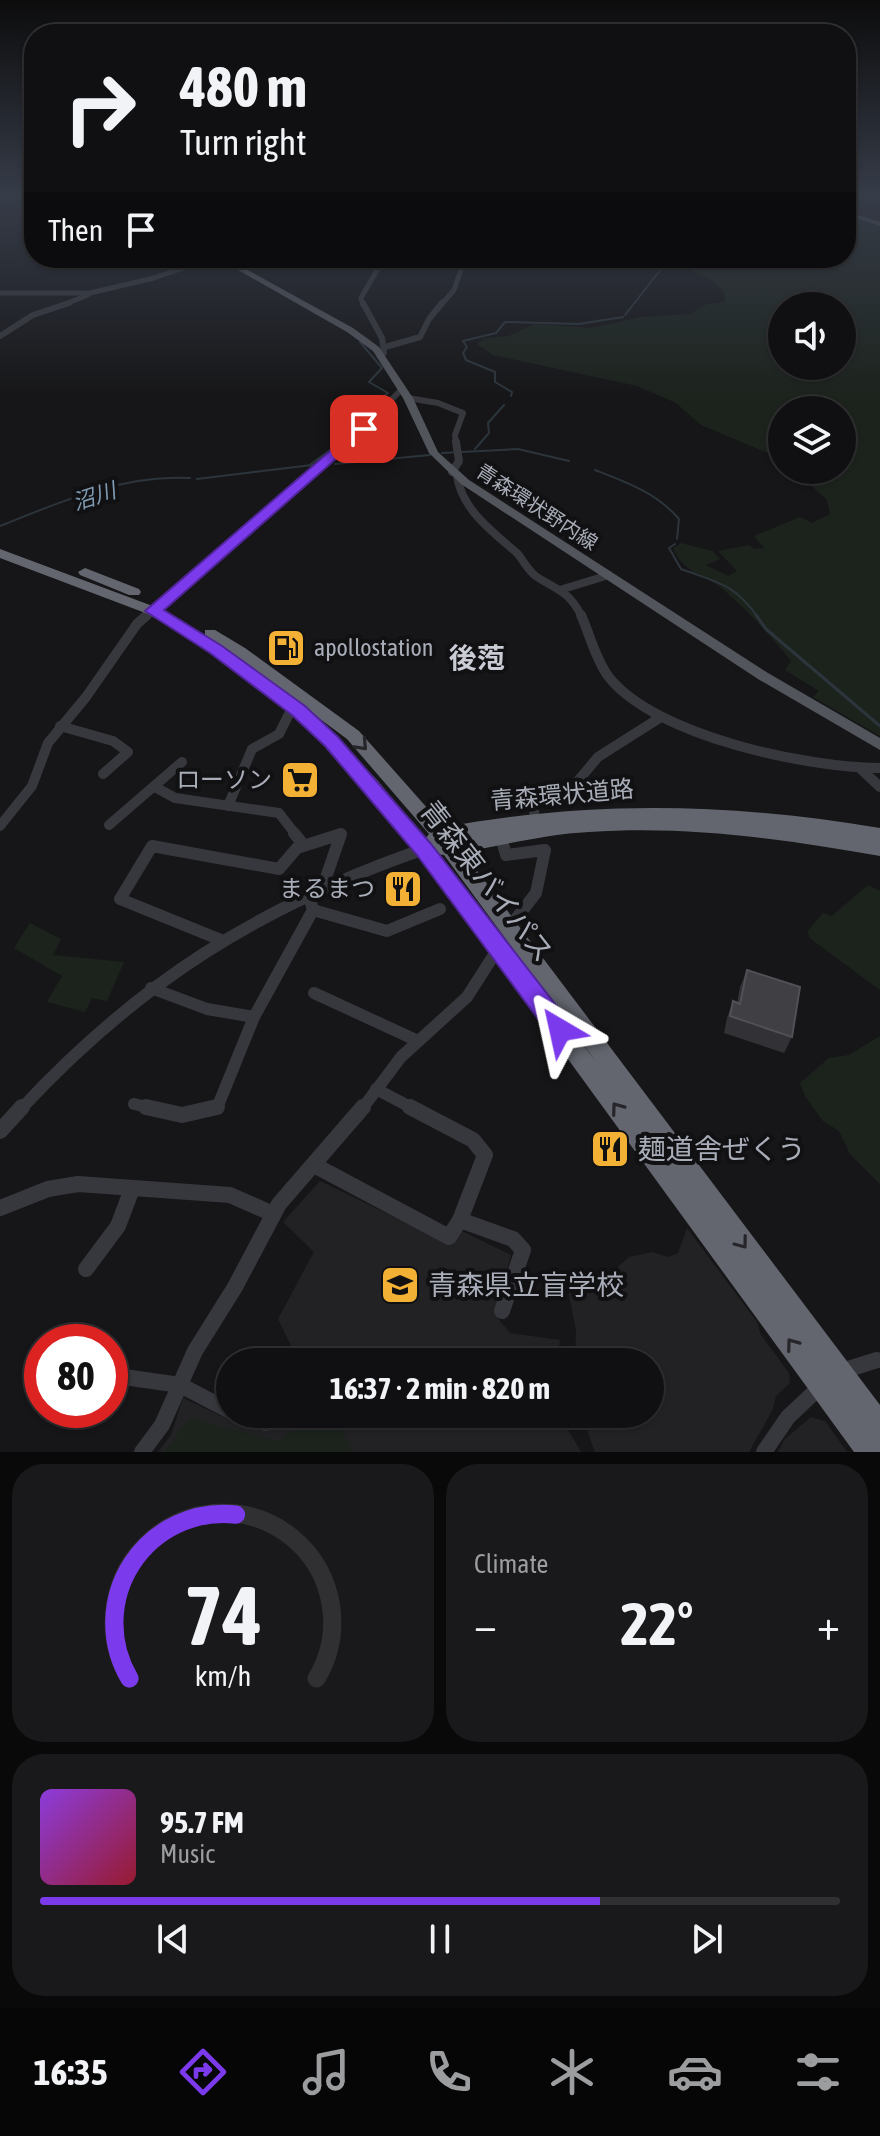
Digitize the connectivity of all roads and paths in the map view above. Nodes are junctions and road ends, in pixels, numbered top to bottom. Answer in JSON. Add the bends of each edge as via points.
{"nodes":[{"id":1,"x":183,"y":268,"type":"edge"},
{"id":2,"x":239,"y":268,"type":"edge"},
{"id":3,"x":378,"y":268,"type":"edge"},
{"id":4,"x":463,"y":268,"type":"edge"},
{"id":5,"x":0,"y":293,"type":"edge"},
{"id":6,"x":90,"y":293,"type":"junction"},
{"id":7,"x":0,"y":336,"type":"edge"},
{"id":8,"x":384,"y":352,"type":"junction"},
{"id":9,"x":405,"y":394,"type":"junction"},
{"id":10,"x":455,"y":474,"type":"junction"},
{"id":11,"x":0,"y":545,"type":"edge"},
{"id":12,"x":0,"y":553,"type":"edge"},
{"id":13,"x":609,"y":575,"type":"junction"},
{"id":14,"x":563,"y":589,"type":"junction"},
{"id":15,"x":157,"y":608,"type":"junction"},
{"id":16,"x":293,"y":706,"type":"junction"},
{"id":17,"x":661,"y":717,"type":"junction"},
{"id":18,"x":60,"y":726,"type":"junction"},
{"id":19,"x":880,"y":745,"type":"edge"},
{"id":20,"x":182,"y":762,"type":"dead end"},
{"id":21,"x":880,"y":768,"type":"edge"},
{"id":22,"x":862,"y":770,"type":"junction"},
{"id":23,"x":103,"y":774,"type":"dead end"},
{"id":24,"x":155,"y":787,"type":"junction"},
{"id":25,"x":880,"y":787,"type":"edge"},
{"id":26,"x":228,"y":806,"type":"junction"},
{"id":27,"x":535,"y":817,"type":"junction"},
{"id":28,"x":109,"y":825,"type":"dead end"},
{"id":29,"x":0,"y":826,"type":"edge"},
{"id":30,"x":880,"y":835,"type":"edge"},
{"id":31,"x":501,"y":837,"type":"junction"},
{"id":32,"x":302,"y":843,"type":"junction"},
{"id":33,"x":437,"y":844,"type":"junction"},
{"id":34,"x":880,"y":849,"type":"edge"},
{"id":35,"x":323,"y":886,"type":"junction"},
{"id":36,"x":308,"y":893,"type":"junction"},
{"id":37,"x":440,"y":909,"type":"dead end"},
{"id":38,"x":313,"y":910,"type":"junction"},
{"id":39,"x":504,"y":938,"type":"junction"},
{"id":40,"x":221,"y":940,"type":"junction"},
{"id":41,"x":151,"y":988,"type":"junction"},
{"id":42,"x":314,"y":993,"type":"dead end"},
{"id":43,"x":254,"y":1017,"type":"junction"},
{"id":44,"x":418,"y":1041,"type":"junction"},
{"id":45,"x":376,"y":1089,"type":"junction"},
{"id":46,"x":134,"y":1104,"type":"dead end"},
{"id":47,"x":0,"y":1131,"type":"edge"},
{"id":48,"x":314,"y":1165,"type":"junction"},
{"id":49,"x":132,"y":1189,"type":"junction"},
{"id":50,"x":0,"y":1208,"type":"edge"},
{"id":51,"x":273,"y":1214,"type":"junction"},
{"id":52,"x":460,"y":1220,"type":"junction"},
{"id":53,"x":86,"y":1269,"type":"dead end"},
{"id":54,"x":502,"y":1311,"type":"dead end"},
{"id":55,"x":877,"y":1360,"type":"dead end"},
{"id":56,"x":128,"y":1378,"type":"edge"},
{"id":57,"x":830,"y":1379,"type":"junction"},
{"id":58,"x":180,"y":1385,"type":"junction"},
{"id":59,"x":216,"y":1404,"type":"edge"},
{"id":60,"x":880,"y":1428,"type":"edge"},
{"id":61,"x":142,"y":1452,"type":"edge"},
{"id":62,"x":764,"y":1452,"type":"edge"},
{"id":63,"x":871,"y":1452,"type":"edge"}],
"edges":[{"from":1,"to":6,"type":"street"},
{"from":2,"to":8,"type":"main road","name":"青森環状野内線"},
{"from":3,"to":8,"type":"street","via":[[361,298],[365,314],[381,334]]},
{"from":4,"to":8,"type":"street","via":[[420,337]]},
{"from":5,"to":6,"type":"street"},
{"from":6,"to":7,"type":"street","via":[[33,315]]},
{"from":8,"to":9,"type":"main road","name":"青森環状野内線"},
{"from":9,"to":10,"type":"main road","name":"青森環状野内線","via":[[434,453]]},
{"from":9,"to":10,"type":"street","via":[[463,413],[455,435]]},
{"from":9,"to":15,"type":"street"},
{"from":10,"to":13,"type":"main road","name":"青森環状野内線"},
{"from":10,"to":14,"type":"street","via":[[471,510],[500,542],[538,578]]},
{"from":11,"to":15,"type":"highway","name":"青森東バイパス","via":[[55,561]]},
{"from":12,"to":15,"type":"highway","name":"青森東バイパス"},
{"from":13,"to":14,"type":"street"},
{"from":13,"to":19,"type":"main road","name":"青森環状野内線"},
{"from":14,"to":17,"type":"street","via":[[589,626],[608,676]]},
{"from":15,"to":16,"type":"highway","name":"青森東バイパス"},
{"from":15,"to":18,"type":"street","via":[[137,624]]},
{"from":15,"to":33,"type":"highway","name":"青森東バイパス","one_way":true,"via":[[240,651],[353,735]]},
{"from":16,"to":26,"type":"street","via":[[279,734],[252,749]]},
{"from":16,"to":33,"type":"highway","name":"青森東バイパス"},
{"from":17,"to":22,"type":"street","via":[[800,761]]},
{"from":17,"to":27,"type":"street","via":[[598,757],[572,788],[531,794]]},
{"from":18,"to":23,"type":"street","via":[[113,741],[128,752]]},
{"from":18,"to":29,"type":"street","via":[[32,786]]},
{"from":20,"to":24,"type":"street"},
{"from":21,"to":22,"type":"street"},
{"from":22,"to":25,"type":"street"},
{"from":24,"to":26,"type":"street","via":[[175,798]]},
{"from":24,"to":28,"type":"street"},
{"from":26,"to":32,"type":"street","via":[[279,813]]},
{"from":27,"to":30,"type":"highway","name":"青森環状道路","via":[[703,812]]},
{"from":27,"to":33,"type":"highway","name":"青森環状道路"},
{"from":31,"to":33,"type":"highway","name":"青森環状道路"},
{"from":31,"to":34,"type":"highway","name":"青森環状道路","via":[[585,825],[653,823],[759,830]]},
{"from":31,"to":39,"type":"street","via":[[506,855],[545,850],[536,893]]},
{"from":32,"to":35,"type":"street","via":[[341,834]]},
{"from":32,"to":40,"type":"street","via":[[286,854],[279,869],[152,846],[120,899]]},
{"from":33,"to":35,"type":"street"},
{"from":33,"to":39,"type":"highway","name":"青森東バイパス"},
{"from":35,"to":36,"type":"street"},
{"from":36,"to":38,"type":"street"},
{"from":36,"to":40,"type":"street"},
{"from":37,"to":38,"type":"street","via":[[387,931]]},
{"from":38,"to":43,"type":"street"},
{"from":39,"to":44,"type":"street","via":[[467,997]]},
{"from":39,"to":57,"type":"highway","name":"青森東バイパス"},
{"from":40,"to":41,"type":"street"},
{"from":41,"to":43,"type":"street","via":[[207,1009]]},
{"from":41,"to":47,"type":"street","via":[[50,1076]]},
{"from":42,"to":44,"type":"street"},
{"from":43,"to":46,"type":"street","via":[[217,1108],[182,1115]]},
{"from":44,"to":45,"type":"street"},
{"from":45,"to":48,"type":"street"},
{"from":45,"to":52,"type":"street","via":[[473,1140],[485,1155]]},
{"from":48,"to":51,"type":"street"},
{"from":48,"to":52,"type":"street","via":[[436,1233],[449,1237]]},
{"from":49,"to":50,"type":"street","via":[[78,1184],[48,1189]]},
{"from":49,"to":51,"type":"street","via":[[230,1195]]},
{"from":49,"to":53,"type":"street","via":[[118,1226]]},
{"from":51,"to":58,"type":"street"},
{"from":52,"to":54,"type":"street","via":[[513,1239],[523,1250]]},
{"from":55,"to":57,"type":"street","via":[[853,1365]]},
{"from":56,"to":58,"type":"street"},
{"from":57,"to":60,"type":"highway","name":"青森東バイパス"},
{"from":57,"to":62,"type":"street","via":[[788,1417]]},
{"from":57,"to":63,"type":"highway","name":"青森東バイパス"},
{"from":58,"to":59,"type":"street"},
{"from":58,"to":61,"type":"street","via":[[162,1425]]}]}
